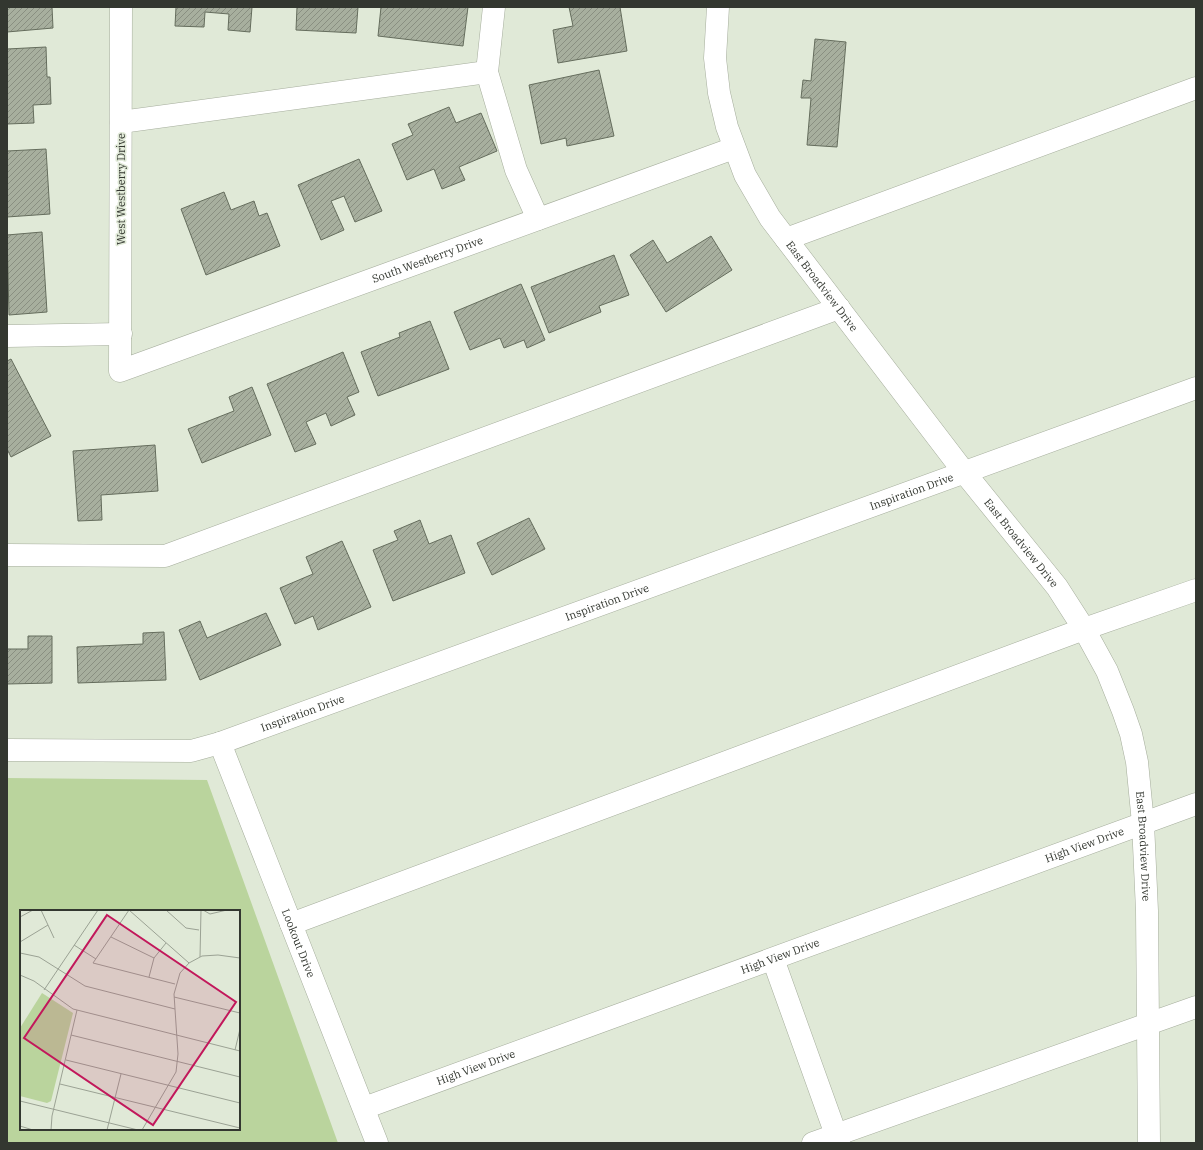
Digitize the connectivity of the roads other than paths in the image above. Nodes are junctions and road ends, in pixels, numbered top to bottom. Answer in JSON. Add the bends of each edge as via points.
{"nodes":[{"id":1,"x":120,"y":7,"type":"edge"},
{"id":2,"x":494,"y":7,"type":"edge"},
{"id":3,"x":718,"y":7,"type":"edge"},
{"id":4,"x":487,"y":72,"type":"junction"},
{"id":5,"x":1196,"y":88,"type":"edge"},
{"id":6,"x":121,"y":122,"type":"junction"},
{"id":7,"x":734,"y":148,"type":"junction"},
{"id":8,"x":538,"y":219,"type":"junction"},
{"id":9,"x":786,"y":239,"type":"junction"},
{"id":10,"x":839,"y":308,"type":"junction"},
{"id":11,"x":121,"y":334,"type":"junction"},
{"id":12,"x":7,"y":336,"type":"edge"},
{"id":13,"x":120,"y":371,"type":"joint"},
{"id":14,"x":1196,"y":388,"type":"edge"},
{"id":15,"x":964,"y":472,"type":"junction"},
{"id":16,"x":7,"y":555,"type":"edge"},
{"id":17,"x":1196,"y":590,"type":"edge"},
{"id":18,"x":1084,"y":629,"type":"junction"},
{"id":19,"x":220,"y":744,"type":"junction"},
{"id":20,"x":7,"y":750,"type":"edge"},
{"id":21,"x":1196,"y":804,"type":"edge"},
{"id":22,"x":1143,"y":824,"type":"junction"},
{"id":23,"x":291,"y":924,"type":"junction"},
{"id":24,"x":773,"y":959,"type":"junction"},
{"id":25,"x":1196,"y":1007,"type":"edge"},
{"id":26,"x":1148,"y":1024,"type":"junction"},
{"id":27,"x":364,"y":1108,"type":"junction"},
{"id":28,"x":838,"y":1139,"type":"edge"},
{"id":29,"x":377,"y":1143,"type":"edge"},
{"id":30,"x":813,"y":1143,"type":"edge"},
{"id":31,"x":1149,"y":1143,"type":"edge"}],
"edges":[{"from":1,"to":6,"type":"street","name":"West Westberry Drive"},
{"from":2,"to":4,"type":"street"},
{"from":3,"to":7,"type":"street","name":"East Broadview Drive","via":[[715,58],[719,93]]},
{"from":4,"to":6,"type":"street"},
{"from":4,"to":8,"type":"street","via":[[516,170]]},
{"from":5,"to":9,"type":"street"},
{"from":6,"to":11,"type":"street","name":"West Westberry Drive"},
{"from":7,"to":8,"type":"street","name":"South Westberry Drive"},
{"from":7,"to":9,"type":"street","name":"East Broadview Drive","via":[[745,175],[770,218]]},
{"from":8,"to":13,"type":"street","name":"South Westberry Drive"},
{"from":9,"to":10,"type":"street","name":"East Broadview Drive"},
{"from":10,"to":15,"type":"street","name":"East Broadview Drive"},
{"from":10,"to":16,"type":"street","via":[[165,556]]},
{"from":11,"to":12,"type":"street"},
{"from":11,"to":13,"type":"street","name":"West Westberry Drive"},
{"from":14,"to":15,"type":"street","name":"Inspiration Drive"},
{"from":15,"to":18,"type":"street","name":"East Broadview Drive","via":[[1057,587]]},
{"from":15,"to":19,"type":"street","name":"Inspiration Drive"},
{"from":17,"to":18,"type":"street"},
{"from":18,"to":22,"type":"street","name":"East Broadview Drive","via":[[1107,672],[1131,734],[1137,762]]},
{"from":18,"to":23,"type":"street"},
{"from":19,"to":20,"type":"street","name":"Inspiration Drive","via":[[192,751]]},
{"from":19,"to":23,"type":"street","name":"Lookout Drive"},
{"from":21,"to":22,"type":"street","name":"High View Drive"},
{"from":22,"to":24,"type":"street","name":"High View Drive"},
{"from":22,"to":26,"type":"street","name":"East Broadview Drive"},
{"from":23,"to":27,"type":"street","name":"Lookout Drive"},
{"from":24,"to":27,"type":"street","name":"High View Drive"},
{"from":24,"to":28,"type":"street"},
{"from":25,"to":26,"type":"street"},
{"from":26,"to":28,"type":"street"},
{"from":26,"to":31,"type":"street","name":"East Broadview Drive"},
{"from":27,"to":29,"type":"street","name":"Lookout Drive"},
{"from":28,"to":30,"type":"street"}]}
